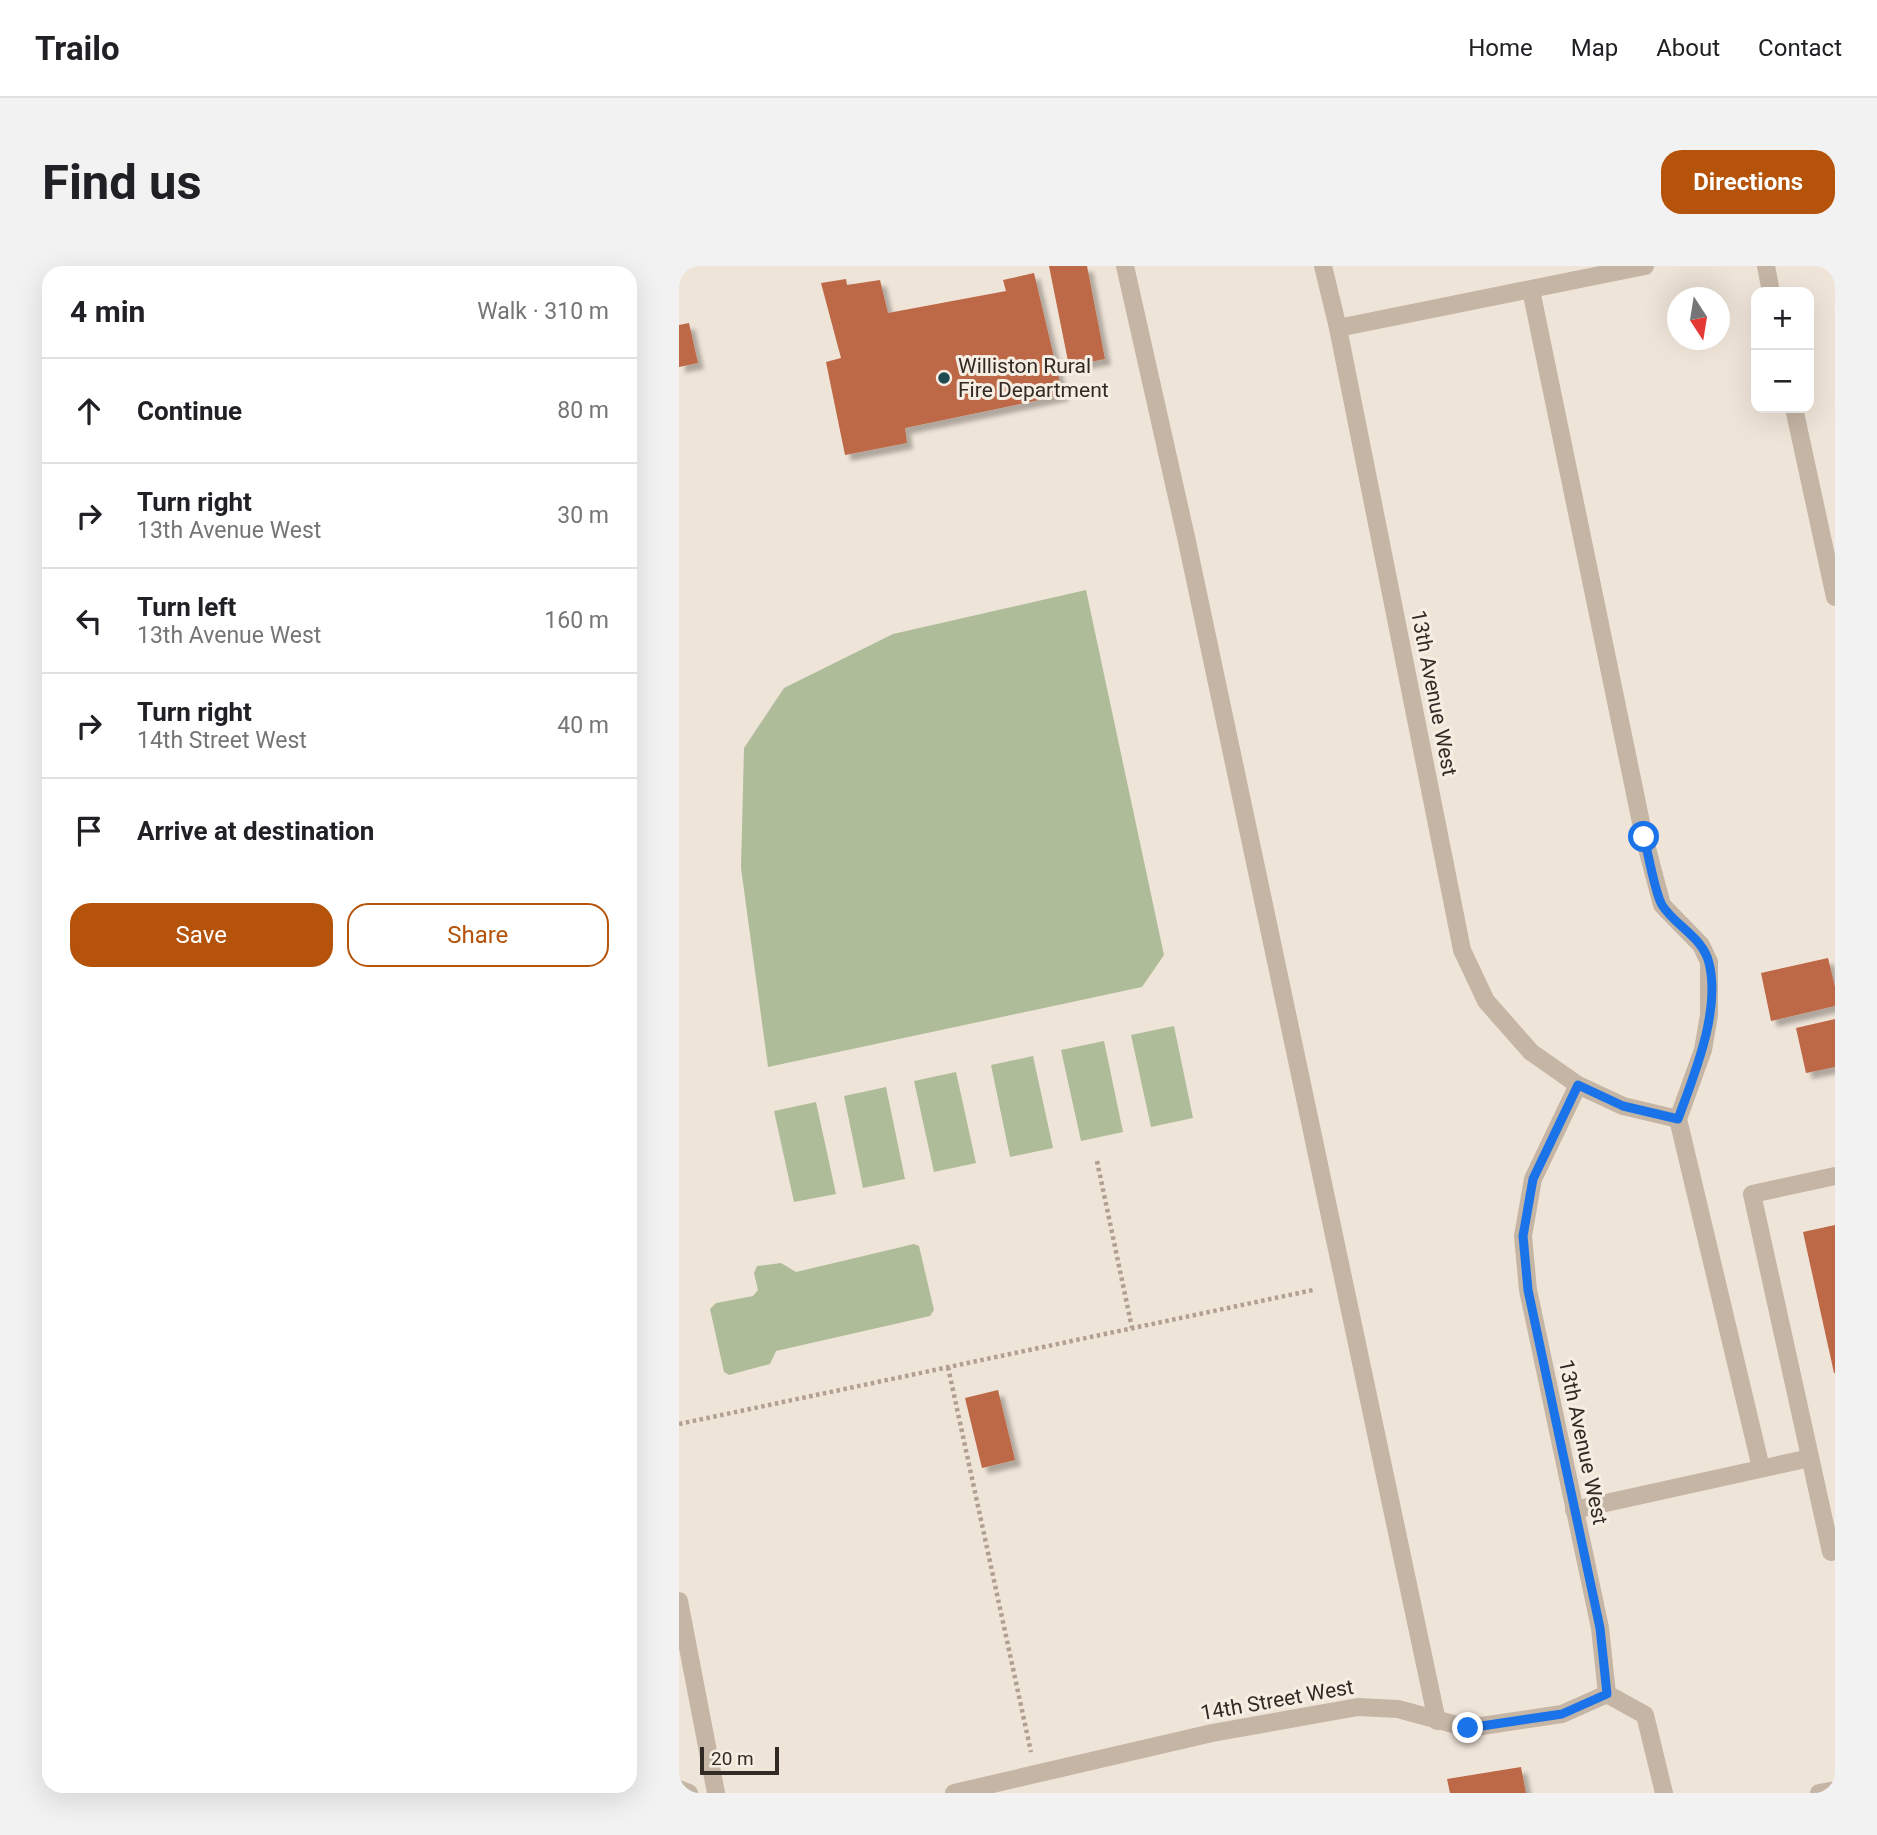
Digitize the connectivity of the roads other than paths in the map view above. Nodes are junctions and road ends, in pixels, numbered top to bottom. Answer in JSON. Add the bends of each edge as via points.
{"nodes":[{"id":1,"x":1125,"y":266,"type":"edge"},
{"id":2,"x":1323,"y":266,"type":"edge"},
{"id":3,"x":1645,"y":266,"type":"edge"},
{"id":4,"x":1766,"y":266,"type":"edge"},
{"id":5,"x":1770,"y":287,"type":"edge"},
{"id":6,"x":1531,"y":290,"type":"junction"},
{"id":7,"x":1338,"y":328,"type":"junction"},
{"id":8,"x":1795,"y":413,"type":"edge"},
{"id":9,"x":1832,"y":576,"type":"edge"},
{"id":10,"x":1835,"y":597,"type":"edge"},
{"id":11,"x":1578,"y":1085,"type":"junction"},
{"id":12,"x":1678,"y":1119,"type":"junction"},
{"id":13,"x":1835,"y":1176,"type":"edge"},
{"id":14,"x":1810,"y":1458,"type":"junction"},
{"id":15,"x":1769,"y":1466,"type":"junction"},
{"id":16,"x":1828,"y":1502,"type":"edge"},
{"id":17,"x":1574,"y":1510,"type":"junction"},
{"id":18,"x":1835,"y":1551,"type":"edge"},
{"id":19,"x":679,"y":1601,"type":"edge"},
{"id":20,"x":1607,"y":1694,"type":"junction"},
{"id":21,"x":1437,"y":1721,"type":"junction"},
{"id":22,"x":679,"y":1788,"type":"edge"},
{"id":23,"x":1835,"y":1790,"type":"edge"},
{"id":24,"x":689,"y":1793,"type":"edge"},
{"id":25,"x":716,"y":1793,"type":"edge"},
{"id":26,"x":954,"y":1793,"type":"edge"},
{"id":27,"x":1664,"y":1793,"type":"edge"},
{"id":28,"x":1819,"y":1793,"type":"edge"}],
"edges":[{"from":1,"to":21,"type":"street"},
{"from":2,"to":7,"type":"street","name":"13th Avenue West"},
{"from":3,"to":6,"type":"street"},
{"from":4,"to":5,"type":"street"},
{"from":6,"to":7,"type":"street"},
{"from":6,"to":12,"type":"street","via":[[1647,851],[1662,905],[1701,945],[1709,962],[1709,1016],[1703,1050]]},
{"from":7,"to":11,"type":"street","name":"13th Avenue West","via":[[1462,950],[1486,1001],[1531,1052]]},
{"from":8,"to":9,"type":"street"},
{"from":9,"to":10,"type":"street"},
{"from":11,"to":12,"type":"street","name":"13th Avenue West","via":[[1623,1106]]},
{"from":11,"to":17,"type":"street","name":"13th Avenue West","via":[[1533,1179],[1523,1236],[1528,1290]]},
{"from":12,"to":15,"type":"street"},
{"from":13,"to":14,"type":"street","via":[[1752,1194]]},
{"from":14,"to":15,"type":"street"},
{"from":14,"to":16,"type":"street"},
{"from":15,"to":17,"type":"street"},
{"from":16,"to":18,"type":"street","via":[[1831,1552]]},
{"from":17,"to":20,"type":"street","name":"13th Avenue West","via":[[1600,1628]]},
{"from":19,"to":25,"type":"street"},
{"from":20,"to":21,"type":"street","name":"14th Street West","via":[[1562,1714],[1508,1723],[1468,1728]]},
{"from":20,"to":27,"type":"street","via":[[1646,1715]]},
{"from":21,"to":26,"type":"street","name":"14th Street West","via":[[1398,1710],[1357,1707],[1212,1733]]},
{"from":22,"to":24,"type":"street"},
{"from":23,"to":28,"type":"street"}]}
